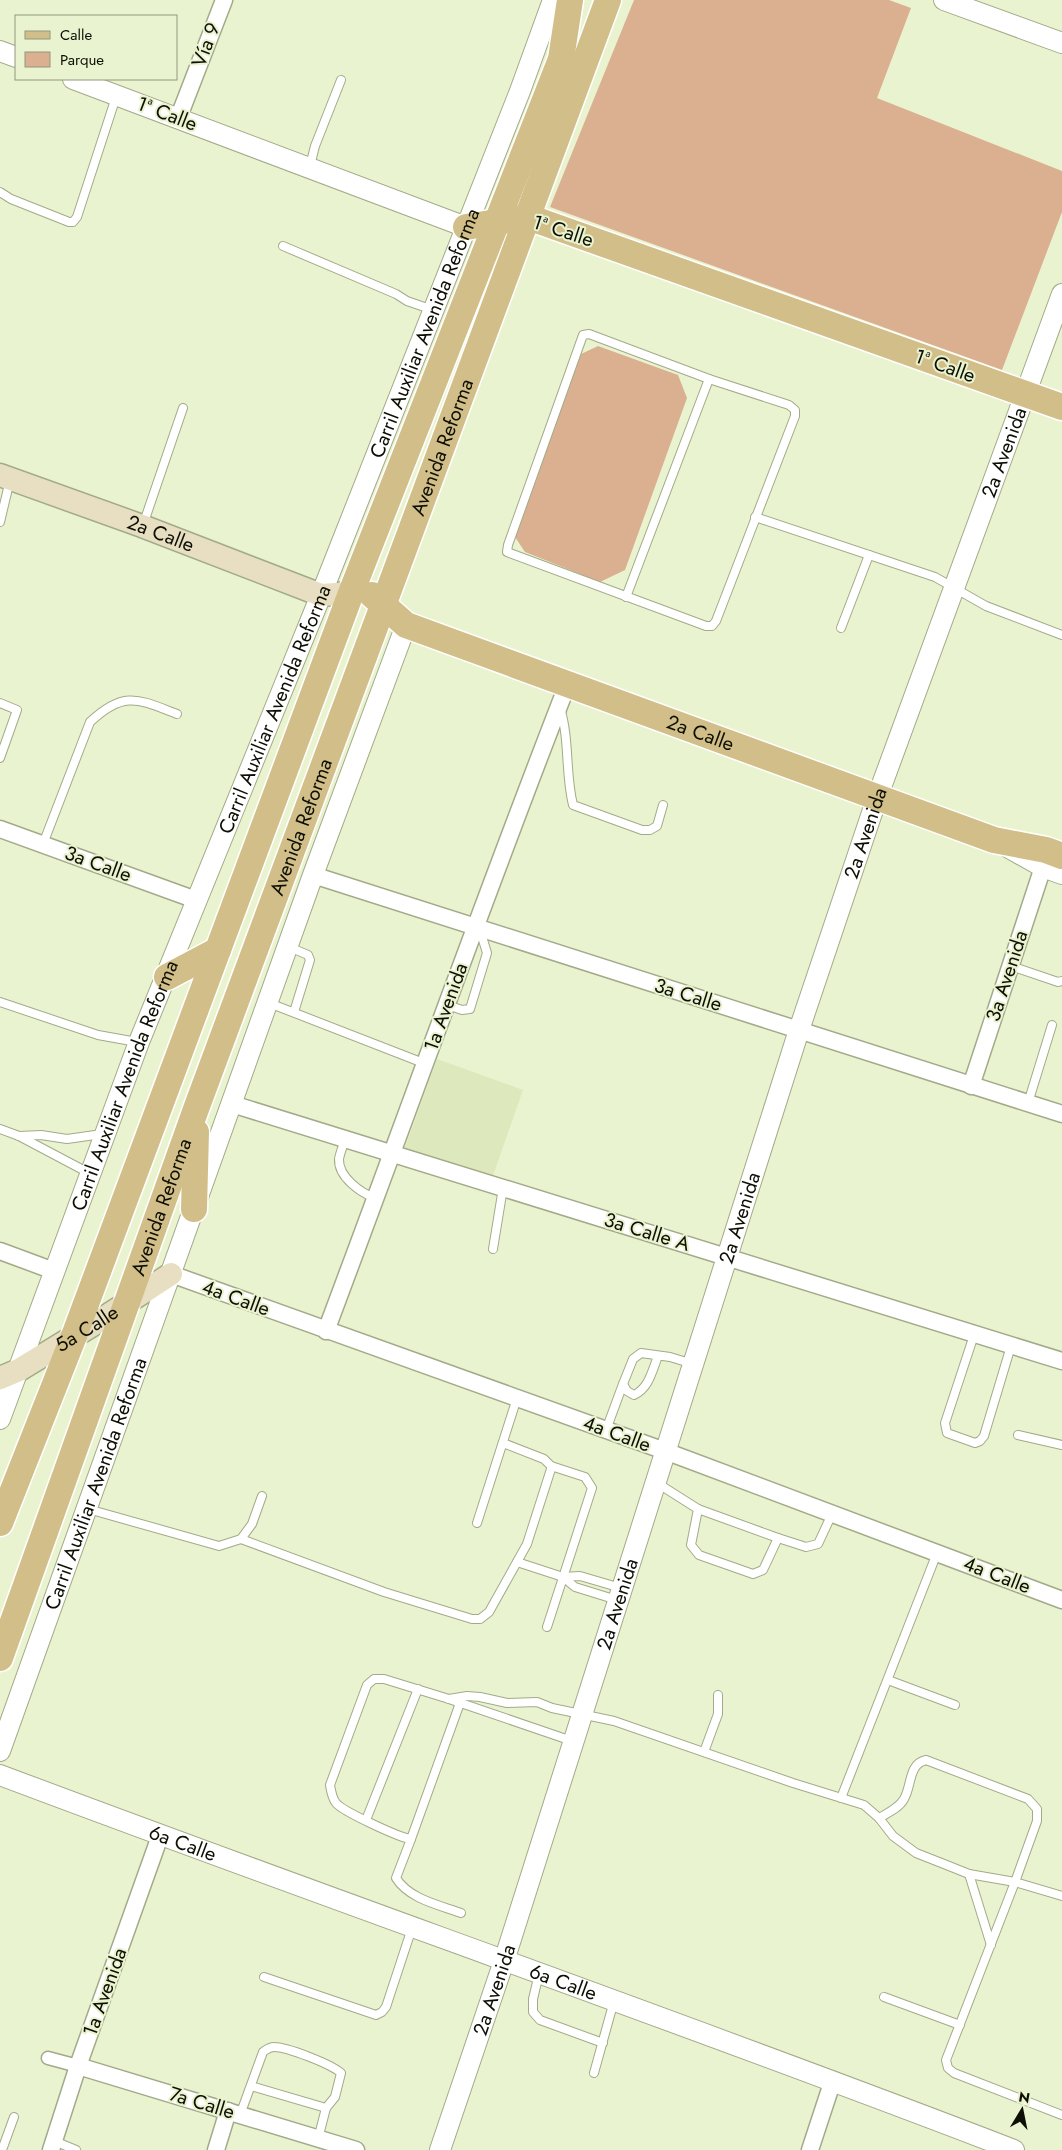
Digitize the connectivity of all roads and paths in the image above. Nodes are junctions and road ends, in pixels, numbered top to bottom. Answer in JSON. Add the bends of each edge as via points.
{"nodes":[{"id":1,"x":224,"y":0,"type":"edge"},
{"id":2,"x":553,"y":0,"type":"edge"},
{"id":3,"x":570,"y":0,"type":"edge"},
{"id":4,"x":608,"y":0,"type":"edge"},
{"id":5,"x":944,"y":0,"type":"edge"},
{"id":6,"x":1062,"y":43,"type":"edge"},
{"id":7,"x":0,"y":51,"type":"edge"},
{"id":8,"x":15,"y":57,"type":"edge"},
{"id":9,"x":76,"y":80,"type":"edge"},
{"id":10,"x":341,"y":80,"type":"dead end"},
{"id":11,"x":116,"y":95,"type":"junction"},
{"id":12,"x":178,"y":119,"type":"junction"},
{"id":13,"x":309,"y":168,"type":"junction"},
{"id":14,"x":0,"y":192,"type":"edge"},
{"id":15,"x":528,"y":217,"type":"junction"},
{"id":16,"x":498,"y":222,"type":"junction"},
{"id":17,"x":466,"y":227,"type":"junction"},
{"id":18,"x":283,"y":246,"type":"dead end"},
{"id":19,"x":1062,"y":294,"type":"edge"},
{"id":20,"x":433,"y":310,"type":"junction"},
{"id":21,"x":1057,"y":324,"type":"edge"},
{"id":22,"x":709,"y":379,"type":"junction"},
{"id":23,"x":1025,"y":394,"type":"junction"},
{"id":24,"x":1062,"y":407,"type":"edge"},
{"id":25,"x":183,"y":408,"type":"dead end"},
{"id":26,"x":5,"y":476,"type":"edge"},
{"id":27,"x":755,"y":517,"type":"junction"},
{"id":28,"x":0,"y":522,"type":"edge"},
{"id":29,"x":142,"y":526,"type":"junction"},
{"id":30,"x":869,"y":555,"type":"junction"},
{"id":31,"x":954,"y":588,"type":"junction"},
{"id":32,"x":351,"y":593,"type":"junction"},
{"id":33,"x":321,"y":596,"type":"junction"},
{"id":34,"x":626,"y":597,"type":"junction"},
{"id":35,"x":384,"y":606,"type":"junction"},
{"id":36,"x":342,"y":620,"type":"junction"},
{"id":37,"x":406,"y":625,"type":"junction"},
{"id":38,"x":841,"y":628,"type":"dead end"},
{"id":39,"x":376,"y":630,"type":"junction"},
{"id":40,"x":1062,"y":635,"type":"edge"},
{"id":41,"x":564,"y":695,"type":"junction"},
{"id":42,"x":0,"y":704,"type":"edge"},
{"id":43,"x":177,"y":714,"type":"dead end"},
{"id":44,"x":0,"y":758,"type":"edge"},
{"id":45,"x":877,"y":798,"type":"junction"},
{"id":46,"x":663,"y":805,"type":"dead end"},
{"id":47,"x":0,"y":828,"type":"edge"},
{"id":48,"x":43,"y":844,"type":"junction"},
{"id":49,"x":1053,"y":861,"type":"edge"},
{"id":50,"x":1062,"y":874,"type":"edge"},
{"id":51,"x":313,"y":875,"type":"junction"},
{"id":52,"x":196,"y":900,"type":"junction"},
{"id":53,"x":477,"y":929,"type":"junction"},
{"id":54,"x":288,"y":947,"type":"junction"},
{"id":55,"x":218,"y":950,"type":"junction"},
{"id":56,"x":1011,"y":966,"type":"junction"},
{"id":57,"x":167,"y":977,"type":"junction"},
{"id":58,"x":1062,"y":981,"type":"edge"},
{"id":59,"x":0,"y":1002,"type":"edge"},
{"id":60,"x":268,"y":1003,"type":"junction"},
{"id":61,"x":447,"y":1005,"type":"junction"},
{"id":62,"x":294,"y":1012,"type":"junction"},
{"id":63,"x":1052,"y":1025,"type":"dead end"},
{"id":64,"x":799,"y":1030,"type":"junction"},
{"id":65,"x":139,"y":1042,"type":"junction"},
{"id":66,"x":426,"y":1064,"type":"junction"},
{"id":67,"x":971,"y":1086,"type":"junction"},
{"id":68,"x":1028,"y":1103,"type":"junction"},
{"id":69,"x":232,"y":1104,"type":"junction"},
{"id":70,"x":196,"y":1109,"type":"junction"},
{"id":71,"x":1062,"y":1114,"type":"edge"},
{"id":72,"x":0,"y":1129,"type":"edge"},
{"id":73,"x":107,"y":1134,"type":"junction"},
{"id":74,"x":18,"y":1136,"type":"junction"},
{"id":75,"x":345,"y":1140,"type":"junction"},
{"id":76,"x":392,"y":1154,"type":"junction"},
{"id":77,"x":91,"y":1174,"type":"junction"},
{"id":78,"x":503,"y":1188,"type":"junction"},
{"id":79,"x":375,"y":1198,"type":"junction"},
{"id":80,"x":194,"y":1209,"type":"junction"},
{"id":81,"x":493,"y":1248,"type":"dead end"},
{"id":82,"x":0,"y":1251,"type":"edge"},
{"id":83,"x":727,"y":1257,"type":"junction"},
{"id":84,"x":54,"y":1272,"type":"junction"},
{"id":85,"x":170,"y":1274,"type":"junction"},
{"id":86,"x":125,"y":1304,"type":"junction"},
{"id":87,"x":326,"y":1331,"type":"junction"},
{"id":88,"x":74,"y":1336,"type":"junction"},
{"id":89,"x":974,"y":1336,"type":"junction"},
{"id":90,"x":1011,"y":1346,"type":"junction"},
{"id":91,"x":658,"y":1356,"type":"junction"},
{"id":92,"x":1062,"y":1361,"type":"edge"},
{"id":93,"x":692,"y":1364,"type":"junction"},
{"id":94,"x":9,"y":1374,"type":"edge"},
{"id":95,"x":623,"y":1384,"type":"junction"},
{"id":96,"x":517,"y":1398,"type":"junction"},
{"id":97,"x":0,"y":1419,"type":"edge"},
{"id":98,"x":606,"y":1430,"type":"junction"},
{"id":99,"x":1018,"y":1435,"type":"dead end"},
{"id":100,"x":503,"y":1443,"type":"junction"},
{"id":101,"x":1062,"y":1445,"type":"edge"},
{"id":102,"x":665,"y":1451,"type":"junction"},
{"id":103,"x":551,"y":1466,"type":"junction"},
{"id":104,"x":655,"y":1482,"type":"junction"},
{"id":105,"x":262,"y":1496,"type":"dead end"},
{"id":106,"x":86,"y":1508,"type":"junction"},
{"id":107,"x":698,"y":1509,"type":"junction"},
{"id":108,"x":832,"y":1514,"type":"junction"},
{"id":109,"x":0,"y":1523,"type":"edge"},
{"id":110,"x":477,"y":1523,"type":"dead end"},
{"id":111,"x":778,"y":1538,"type":"junction"},
{"id":112,"x":241,"y":1539,"type":"junction"},
{"id":113,"x":938,"y":1553,"type":"junction"},
{"id":114,"x":517,"y":1562,"type":"junction"},
{"id":115,"x":562,"y":1577,"type":"junction"},
{"id":116,"x":619,"y":1594,"type":"junction"},
{"id":117,"x":1062,"y":1600,"type":"edge"},
{"id":118,"x":547,"y":1627,"type":"dead end"},
{"id":119,"x":0,"y":1658,"type":"edge"},
{"id":120,"x":888,"y":1680,"type":"junction"},
{"id":121,"x":418,"y":1690,"type":"junction"},
{"id":122,"x":718,"y":1695,"type":"dead end"},
{"id":123,"x":449,"y":1698,"type":"junction"},
{"id":124,"x":460,"y":1702,"type":"junction"},
{"id":125,"x":955,"y":1705,"type":"dead end"},
{"id":126,"x":582,"y":1713,"type":"junction"},
{"id":127,"x":573,"y":1741,"type":"junction"},
{"id":128,"x":0,"y":1751,"type":"edge"},
{"id":129,"x":704,"y":1752,"type":"junction"},
{"id":130,"x":0,"y":1775,"type":"edge"},
{"id":131,"x":841,"y":1798,"type":"junction"},
{"id":132,"x":879,"y":1818,"type":"junction"},
{"id":133,"x":366,"y":1820,"type":"junction"},
{"id":134,"x":160,"y":1836,"type":"junction"},
{"id":135,"x":411,"y":1839,"type":"junction"},
{"id":136,"x":969,"y":1874,"type":"junction"},
{"id":137,"x":1015,"y":1882,"type":"junction"},
{"id":138,"x":1062,"y":1896,"type":"edge"},
{"id":139,"x":461,"y":1913,"type":"dead end"},
{"id":140,"x":412,"y":1928,"type":"junction"},
{"id":141,"x":991,"y":1945,"type":"junction"},
{"id":142,"x":504,"y":1961,"type":"junction"},
{"id":143,"x":539,"y":1974,"type":"junction"},
{"id":144,"x":264,"y":1977,"type":"dead end"},
{"id":145,"x":884,"y":1996,"type":"dead end"},
{"id":146,"x":614,"y":2001,"type":"junction"},
{"id":147,"x":960,"y":2025,"type":"junction"},
{"id":148,"x":603,"y":2043,"type":"junction"},
{"id":149,"x":48,"y":2058,"type":"dead end"},
{"id":150,"x":78,"y":2066,"type":"junction"},
{"id":151,"x":594,"y":2073,"type":"dead end"},
{"id":152,"x":833,"y":2080,"type":"junction"},
{"id":153,"x":251,"y":2086,"type":"junction"},
{"id":154,"x":326,"y":2108,"type":"junction"},
{"id":155,"x":234,"y":2113,"type":"junction"},
{"id":156,"x":1062,"y":2115,"type":"edge"},
{"id":157,"x":14,"y":2117,"type":"dead end"},
{"id":158,"x":318,"y":2139,"type":"junction"},
{"id":159,"x":53,"y":2146,"type":"edge"},
{"id":160,"x":2,"y":2150,"type":"edge"},
{"id":161,"x":76,"y":2150,"type":"edge"},
{"id":162,"x":216,"y":2150,"type":"edge"},
{"id":163,"x":356,"y":2150,"type":"edge"},
{"id":164,"x":440,"y":2150,"type":"edge"},
{"id":165,"x":810,"y":2150,"type":"edge"},
{"id":166,"x":1014,"y":2150,"type":"edge"}],
"edges":[{"from":1,"to":12,"type":"street","name":"Vía 9"},
{"from":2,"to":17,"type":"street","name":"Carril Auxiliar Avenida Reforma"},
{"from":3,"to":16,"type":"main road","name":"Avenida Reforma","via":[[560,59]]},
{"from":4,"to":15,"type":"main road","name":"Avenida Reforma"},
{"from":5,"to":6,"type":"street"},
{"from":7,"to":8,"type":"street"},
{"from":9,"to":11,"type":"street","name":"1ª Calle"},
{"from":10,"to":13,"type":"lane"},
{"from":11,"to":12,"type":"street","name":"1ª Calle"},
{"from":11,"to":14,"type":"lane","via":[[73,222]]},
{"from":12,"to":13,"type":"street","name":"1ª Calle"},
{"from":13,"to":17,"type":"street","name":"1ª Calle"},
{"from":15,"to":16,"type":"main road","name":"1ª Calle"},
{"from":15,"to":23,"type":"main road","name":"1ª Calle"},
{"from":15,"to":35,"type":"main road","name":"Avenida Reforma"},
{"from":16,"to":17,"type":"main road","name":"1ª Calle"},
{"from":16,"to":32,"type":"main road","name":"Avenida Reforma"},
{"from":17,"to":20,"type":"street","name":"Carril Auxiliar Avenida Reforma"},
{"from":18,"to":20,"type":"lane"},
{"from":19,"to":21,"type":"street","name":"2a Avenida"},
{"from":20,"to":33,"type":"street","name":"Carril Auxiliar Avenida Reforma"},
{"from":21,"to":23,"type":"street","name":"2a Avenida"},
{"from":22,"to":27,"type":"lane","via":[[789,405],[795,410]]},
{"from":22,"to":34,"type":"lane"},
{"from":22,"to":34,"type":"lane","via":[[589,334],[583,335],[507,552]]},
{"from":23,"to":24,"type":"main road","name":"1ª Calle"},
{"from":23,"to":31,"type":"street","name":"2a Avenida"},
{"from":25,"to":29,"type":"lane"},
{"from":26,"to":28,"type":"lane"},
{"from":26,"to":29,"type":"main road","name":"2a Calle"},
{"from":27,"to":30,"type":"lane"},
{"from":27,"to":34,"type":"lane","via":[[712,626]]},
{"from":29,"to":33,"type":"main road","name":"2a Calle"},
{"from":30,"to":31,"type":"lane","via":[[935,577]]},
{"from":30,"to":38,"type":"lane"},
{"from":31,"to":40,"type":"lane","via":[[986,606]]},
{"from":31,"to":45,"type":"street","name":"2a Avenida"},
{"from":32,"to":33,"type":"main road","name":"2a Calle"},
{"from":32,"to":35,"type":"main road","name":"2a Calle","via":[[366,593]]},
{"from":32,"to":36,"type":"main road","name":"Avenida Reforma"},
{"from":33,"to":36,"type":"main road","name":"2a Calle"},
{"from":33,"to":52,"type":"street","name":"Carril Auxiliar Avenida Reforma"},
{"from":35,"to":37,"type":"main road","name":"2a Calle"},
{"from":35,"to":39,"type":"main road","name":"Avenida Reforma"},
{"from":36,"to":39,"type":"main road","name":"2a Calle","via":[[360,630]]},
{"from":36,"to":55,"type":"main road","name":"Avenida Reforma"},
{"from":37,"to":39,"type":"main road","name":"2a Calle"},
{"from":37,"to":41,"type":"main road","name":"2a Calle"},
{"from":37,"to":51,"type":"street","name":"Carril Auxiliar Avenida Reforma"},
{"from":39,"to":70,"type":"main road","name":"Avenida Reforma"},
{"from":41,"to":45,"type":"main road","name":"2a Calle"},
{"from":41,"to":46,"type":"lane","via":[[573,806],[650,830],[657,826]]},
{"from":41,"to":53,"type":"street","name":"1a Avenida"},
{"from":42,"to":44,"type":"lane","via":[[17,710]]},
{"from":43,"to":48,"type":"lane","via":[[138,699],[122,701],[96,716],[90,722]]},
{"from":45,"to":49,"type":"main road","name":"2a Calle","via":[[994,840],[1046,850]]},
{"from":45,"to":64,"type":"street","name":"2a Avenida"},
{"from":47,"to":48,"type":"street","name":"3a Calle"},
{"from":48,"to":52,"type":"street","name":"3a Calle"},
{"from":49,"to":50,"type":"street","name":"2a Calle"},
{"from":49,"to":56,"type":"street","name":"3a Avenida"},
{"from":51,"to":53,"type":"street","name":"3a Calle"},
{"from":51,"to":54,"type":"street","name":"Carril Auxiliar Avenida Reforma"},
{"from":52,"to":57,"type":"street","name":"Carril Auxiliar Avenida Reforma"},
{"from":53,"to":61,"type":"street","name":"1a Avenida"},
{"from":53,"to":61,"type":"lane","via":[[486,953],[470,1009]]},
{"from":53,"to":64,"type":"street","name":"3a Calle"},
{"from":54,"to":60,"type":"street","name":"Carril Auxiliar Avenida Reforma"},
{"from":54,"to":62,"type":"lane","via":[[308,955],[310,960]]},
{"from":55,"to":57,"type":"main road"},
{"from":55,"to":88,"type":"main road","name":"Avenida Reforma"},
{"from":56,"to":58,"type":"lane"},
{"from":56,"to":67,"type":"street","name":"3a Avenida"},
{"from":57,"to":65,"type":"street","name":"Carril Auxiliar Avenida Reforma"},
{"from":59,"to":65,"type":"lane","via":[[98,1035]]},
{"from":60,"to":62,"type":"lane"},
{"from":60,"to":69,"type":"street","name":"Carril Auxiliar Avenida Reforma"},
{"from":61,"to":66,"type":"street","name":"1a Avenida"},
{"from":62,"to":66,"type":"lane"},
{"from":63,"to":68,"type":"lane"},
{"from":64,"to":67,"type":"street","name":"3a Calle"},
{"from":64,"to":83,"type":"street","name":"2a Avenida"},
{"from":65,"to":73,"type":"street","name":"Carril Auxiliar Avenida Reforma"},
{"from":66,"to":76,"type":"street","name":"1a Avenida"},
{"from":67,"to":68,"type":"street","name":"3a Calle"},
{"from":68,"to":71,"type":"street","name":"3a Calle"},
{"from":69,"to":75,"type":"street","name":"3a Calle A"},
{"from":69,"to":80,"type":"street","name":"Carril Auxiliar Avenida Reforma"},
{"from":70,"to":80,"type":"main road"},
{"from":70,"to":86,"type":"main road","name":"Avenida Reforma"},
{"from":72,"to":74,"type":"lane"},
{"from":73,"to":74,"type":"lane","via":[[68,1139]]},
{"from":73,"to":77,"type":"street","name":"Carril Auxiliar Avenida Reforma"},
{"from":74,"to":77,"type":"lane"},
{"from":75,"to":76,"type":"street","name":"3a Calle A"},
{"from":75,"to":79,"type":"lane","via":[[339,1160],[343,1173],[362,1194]]},
{"from":76,"to":78,"type":"street","name":"3a Calle A"},
{"from":76,"to":79,"type":"street","name":"1a Avenida"},
{"from":77,"to":84,"type":"street","name":"Carril Auxiliar Avenida Reforma"},
{"from":78,"to":81,"type":"lane"},
{"from":78,"to":83,"type":"street","name":"3a Calle A"},
{"from":79,"to":87,"type":"street","name":"1a Avenida"},
{"from":80,"to":85,"type":"street","name":"Carril Auxiliar Avenida Reforma"},
{"from":82,"to":84,"type":"street"},
{"from":83,"to":89,"type":"street","name":"3a Calle A"},
{"from":83,"to":93,"type":"street","name":"2a Avenida"},
{"from":84,"to":94,"type":"street","name":"Carril Auxiliar Avenida Reforma"},
{"from":85,"to":86,"type":"main road","name":"5a Calle"},
{"from":85,"to":87,"type":"street","name":"4a Calle"},
{"from":85,"to":106,"type":"street","name":"Carril Auxiliar Avenida Reforma"},
{"from":86,"to":88,"type":"main road","name":"5a Calle"},
{"from":86,"to":119,"type":"main road","name":"Avenida Reforma"},
{"from":87,"to":96,"type":"street","name":"4a Calle"},
{"from":88,"to":94,"type":"main road","name":"5a Calle"},
{"from":88,"to":109,"type":"main road","name":"Avenida Reforma"},
{"from":89,"to":90,"type":"street","name":"3a Calle A"},
{"from":89,"to":90,"type":"lane","via":[[945,1429],[947,1434],[975,1443],[984,1436]]},
{"from":90,"to":92,"type":"street","name":"3a Calle A"},
{"from":91,"to":93,"type":"lane"},
{"from":91,"to":95,"type":"lane","via":[[641,1353],[633,1359]]},
{"from":91,"to":95,"type":"lane","via":[[641,1392],[634,1395]]},
{"from":93,"to":102,"type":"street","name":"2a Avenida"},
{"from":94,"to":97,"type":"street","name":"Carril Auxiliar Avenida Reforma"},
{"from":95,"to":98,"type":"lane"},
{"from":96,"to":98,"type":"street","name":"4a Calle"},
{"from":96,"to":100,"type":"lane"},
{"from":98,"to":102,"type":"street","name":"4a Calle"},
{"from":99,"to":101,"type":"lane"},
{"from":100,"to":103,"type":"lane","via":[[544,1459]]},
{"from":100,"to":110,"type":"lane"},
{"from":102,"to":104,"type":"street","name":"2a Avenida"},
{"from":102,"to":108,"type":"street","name":"4a Calle"},
{"from":103,"to":114,"type":"lane","via":[[529,1539]]},
{"from":103,"to":115,"type":"lane","via":[[585,1477],[592,1488]]},
{"from":104,"to":107,"type":"lane"},
{"from":104,"to":116,"type":"street","name":"2a Avenida"},
{"from":105,"to":112,"type":"lane","via":[[252,1524]]},
{"from":106,"to":112,"type":"lane","via":[[219,1546]]},
{"from":106,"to":128,"type":"street","name":"Carril Auxiliar Avenida Reforma"},
{"from":107,"to":111,"type":"lane"},
{"from":107,"to":111,"type":"lane","via":[[691,1545],[699,1555],[752,1574],[758,1573],[763,1570]]},
{"from":108,"to":111,"type":"lane","via":[[818,1544],[812,1547]]},
{"from":108,"to":113,"type":"street","name":"4a Calle"},
{"from":112,"to":114,"type":"lane","via":[[384,1592],[480,1619],[489,1612]]},
{"from":113,"to":117,"type":"street","name":"4a Calle"},
{"from":113,"to":120,"type":"lane"},
{"from":114,"to":115,"type":"lane"},
{"from":115,"to":116,"type":"lane","via":[[576,1587]]},
{"from":115,"to":116,"type":"lane","via":[[580,1576]]},
{"from":115,"to":118,"type":"lane"},
{"from":116,"to":126,"type":"street","name":"2a Avenida"},
{"from":120,"to":125,"type":"lane"},
{"from":120,"to":131,"type":"lane"},
{"from":121,"to":123,"type":"lane"},
{"from":121,"to":133,"type":"lane"},
{"from":121,"to":133,"type":"lane","via":[[384,1679],[374,1679],[367,1685],[330,1785],[337,1805]]},
{"from":122,"to":129,"type":"lane","via":[[718,1714]]},
{"from":123,"to":124,"type":"lane"},
{"from":123,"to":126,"type":"lane","via":[[474,1696],[507,1703],[537,1702]]},
{"from":124,"to":127,"type":"lane"},
{"from":124,"to":135,"type":"lane"},
{"from":126,"to":127,"type":"street","name":"2a Avenida"},
{"from":126,"to":129,"type":"lane"},
{"from":127,"to":142,"type":"street","name":"2a Avenida"},
{"from":129,"to":131,"type":"lane"},
{"from":130,"to":134,"type":"street","name":"6a Calle"},
{"from":131,"to":132,"type":"lane","via":[[864,1805]]},
{"from":132,"to":136,"type":"lane","via":[[893,1836],[916,1853]]},
{"from":132,"to":137,"type":"lane","via":[[905,1798],[914,1767],[926,1760],[1028,1799],[1037,1809],[1037,1821]]},
{"from":133,"to":135,"type":"lane"},
{"from":134,"to":140,"type":"street","name":"6a Calle"},
{"from":134,"to":150,"type":"street","name":"1a Avenida"},
{"from":135,"to":139,"type":"lane","via":[[396,1878],[411,1894]]},
{"from":136,"to":137,"type":"lane"},
{"from":136,"to":141,"type":"lane"},
{"from":137,"to":138,"type":"lane"},
{"from":137,"to":141,"type":"lane"},
{"from":140,"to":142,"type":"street","name":"6a Calle"},
{"from":140,"to":144,"type":"lane","via":[[386,2008],[376,2015]]},
{"from":141,"to":147,"type":"lane"},
{"from":142,"to":143,"type":"street","name":"6a Calle"},
{"from":142,"to":164,"type":"street","name":"2a Avenida"},
{"from":143,"to":146,"type":"street","name":"6a Calle"},
{"from":143,"to":148,"type":"lane","via":[[533,2012],[540,2020]]},
{"from":145,"to":147,"type":"lane"},
{"from":146,"to":148,"type":"lane"},
{"from":146,"to":152,"type":"street","name":"6a Calle"},
{"from":147,"to":156,"type":"lane","via":[[946,2060],[948,2068]]},
{"from":148,"to":151,"type":"lane"},
{"from":149,"to":150,"type":"street","name":"7a Calle"},
{"from":150,"to":155,"type":"street","name":"7a Calle"},
{"from":150,"to":159,"type":"street","name":"1a Avenida"},
{"from":152,"to":165,"type":"street"},
{"from":152,"to":166,"type":"street","name":"6a Calle"},
{"from":153,"to":154,"type":"lane"},
{"from":153,"to":154,"type":"lane","via":[[263,2052],[274,2047],[286,2050],[336,2068],[341,2073],[335,2096]]},
{"from":153,"to":155,"type":"lane"},
{"from":154,"to":158,"type":"lane"},
{"from":155,"to":158,"type":"street","name":"7a Calle"},
{"from":155,"to":162,"type":"street"},
{"from":157,"to":160,"type":"lane"},
{"from":158,"to":163,"type":"street","name":"7a Calle"},
{"from":159,"to":161,"type":"lane"}]}
